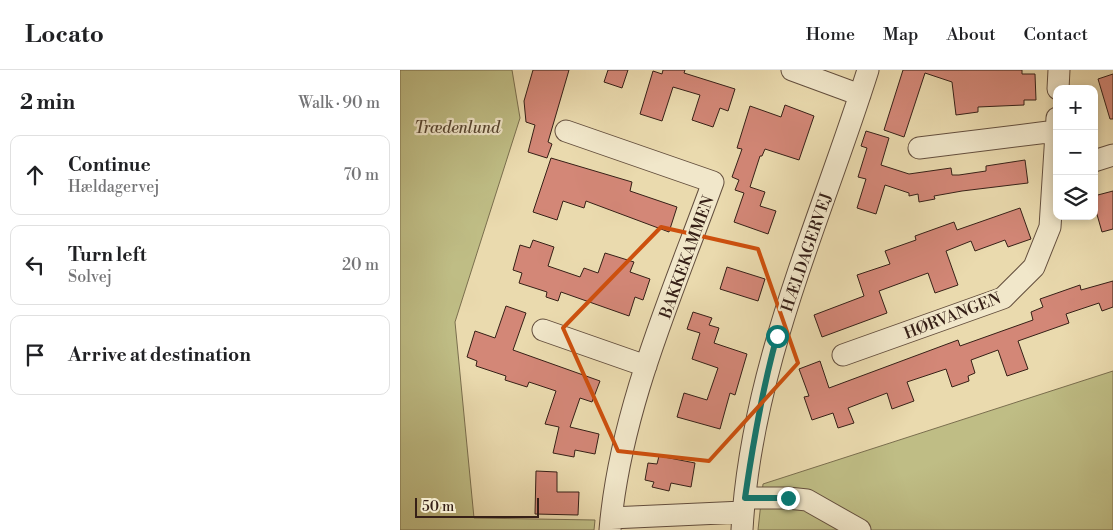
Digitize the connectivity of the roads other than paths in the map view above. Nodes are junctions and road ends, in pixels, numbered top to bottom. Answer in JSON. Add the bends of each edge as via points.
{"nodes":[{"id":1,"x":792,"y":70,"type":"edge"},
{"id":2,"x":868,"y":70,"type":"edge"},
{"id":3,"x":1059,"y":70,"type":"edge"},
{"id":4,"x":1058,"y":85,"type":"edge"},
{"id":5,"x":860,"y":96,"type":"junction"},
{"id":6,"x":566,"y":131,"type":"dead end"},
{"id":7,"x":1053,"y":131,"type":"edge"},
{"id":8,"x":919,"y":148,"type":"dead end"},
{"id":9,"x":1113,"y":155,"type":"edge"},
{"id":10,"x":1098,"y":159,"type":"edge"},
{"id":11,"x":1056,"y":175,"type":"edge"},
{"id":12,"x":542,"y":330,"type":"dead end"},
{"id":13,"x":842,"y":354,"type":"dead end"},
{"id":14,"x":646,"y":366,"type":"junction"},
{"id":15,"x":743,"y":513,"type":"edge"},
{"id":16,"x":610,"y":524,"type":"edge"},
{"id":17,"x":860,"y":530,"type":"edge"}],
"edges":[{"from":1,"to":5,"type":"street"},
{"from":2,"to":5,"type":"street","name":"HÆLDAGERVEJ"},
{"from":3,"to":4,"type":"street"},
{"from":5,"to":15,"type":"street","name":"HÆLDAGERVEJ","via":[[796,278],[765,379]]},
{"from":6,"to":14,"type":"street","name":"BAKKEKAMMEN","via":[[713,182]]},
{"from":7,"to":8,"type":"street"},
{"from":9,"to":10,"type":"street"},
{"from":11,"to":13,"type":"street","name":"HØRVANGEN","via":[[1050,227],[1037,261],[1003,298]]},
{"from":12,"to":14,"type":"street"},
{"from":14,"to":16,"type":"street","name":"BAKKEKAMMEN","via":[[621,454]]},
{"from":15,"to":16,"type":"street","name":"BAKKEKAMMEN"},
{"from":15,"to":17,"type":"street","name":"BAKKEKAMMEN","via":[[788,498],[807,500]]}]}
